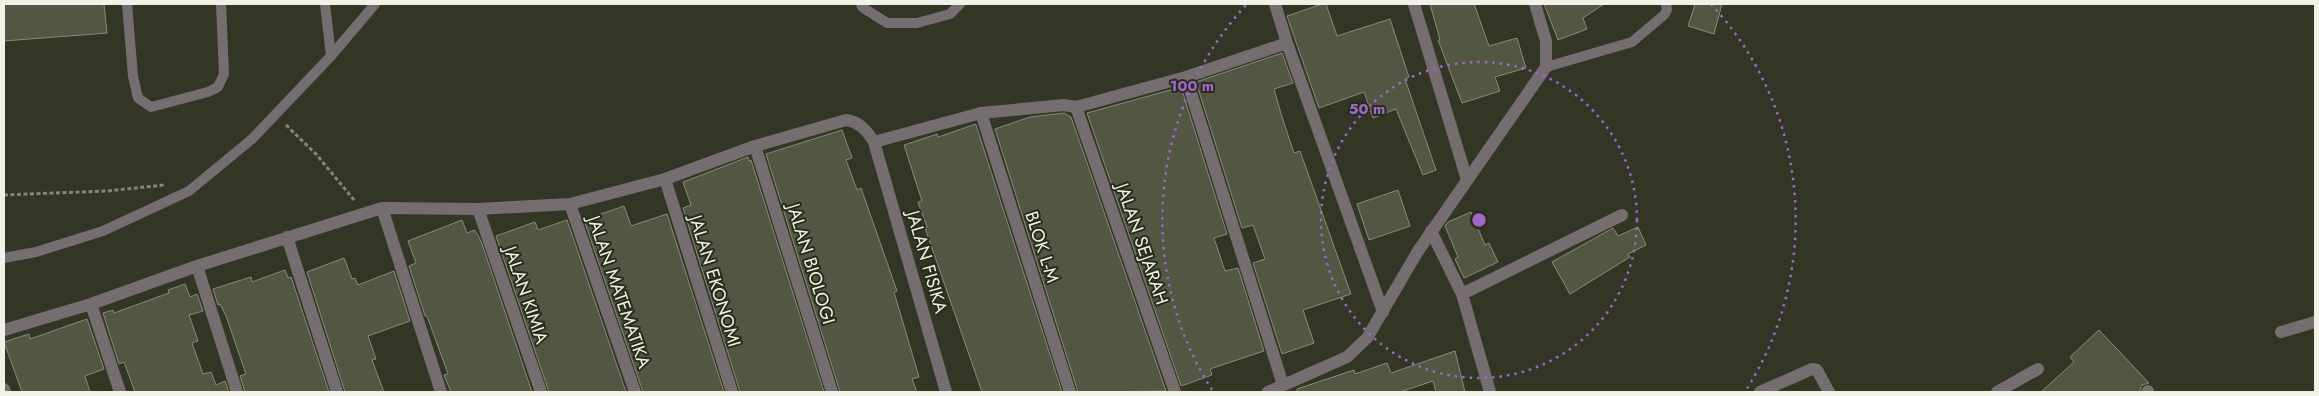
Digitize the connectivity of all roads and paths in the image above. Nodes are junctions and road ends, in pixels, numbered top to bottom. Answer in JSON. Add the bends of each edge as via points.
{"nodes":[{"id":1,"x":127,"y":4,"type":"edge"},
{"id":2,"x":221,"y":4,"type":"edge"},
{"id":3,"x":325,"y":4,"type":"edge"},
{"id":4,"x":375,"y":4,"type":"edge"},
{"id":5,"x":861,"y":4,"type":"edge"},
{"id":6,"x":960,"y":4,"type":"edge"},
{"id":7,"x":1276,"y":4,"type":"edge"},
{"id":8,"x":1414,"y":4,"type":"edge"},
{"id":9,"x":1535,"y":4,"type":"edge"},
{"id":10,"x":1666,"y":4,"type":"edge"},
{"id":11,"x":1287,"y":43,"type":"junction"},
{"id":12,"x":331,"y":56,"type":"junction"},
{"id":13,"x":1546,"y":67,"type":"junction"},
{"id":14,"x":1186,"y":78,"type":"junction"},
{"id":15,"x":1076,"y":107,"type":"junction"},
{"id":16,"x":981,"y":113,"type":"junction"},
{"id":17,"x":275,"y":114,"type":"junction"},
{"id":18,"x":874,"y":142,"type":"junction"},
{"id":19,"x":755,"y":146,"type":"junction"},
{"id":20,"x":665,"y":179,"type":"junction"},
{"id":21,"x":1467,"y":180,"type":"junction"},
{"id":22,"x":189,"y":191,"type":"junction"},
{"id":23,"x":4,"y":195,"type":"edge"},
{"id":24,"x":570,"y":204,"type":"junction"},
{"id":25,"x":382,"y":208,"type":"junction"},
{"id":26,"x":478,"y":209,"type":"junction"},
{"id":27,"x":362,"y":214,"type":"junction"},
{"id":28,"x":1622,"y":215,"type":"dead end"},
{"id":29,"x":1431,"y":231,"type":"junction"},
{"id":30,"x":287,"y":237,"type":"junction"},
{"id":31,"x":4,"y":258,"type":"edge"},
{"id":32,"x":196,"y":266,"type":"junction"},
{"id":33,"x":1462,"y":294,"type":"junction"},
{"id":34,"x":91,"y":304,"type":"junction"},
{"id":35,"x":1383,"y":312,"type":"junction"},
{"id":36,"x":2315,"y":322,"type":"edge"},
{"id":37,"x":4,"y":330,"type":"edge"},
{"id":38,"x":2281,"y":332,"type":"dead end"},
{"id":39,"x":2038,"y":370,"type":"dead end"},
{"id":40,"x":1283,"y":385,"type":"junction"},
{"id":41,"x":120,"y":392,"type":"edge"},
{"id":42,"x":237,"y":392,"type":"edge"},
{"id":43,"x":337,"y":392,"type":"edge"},
{"id":44,"x":441,"y":392,"type":"edge"},
{"id":45,"x":540,"y":392,"type":"edge"},
{"id":46,"x":635,"y":392,"type":"edge"},
{"id":47,"x":732,"y":392,"type":"edge"},
{"id":48,"x":832,"y":392,"type":"edge"},
{"id":49,"x":946,"y":392,"type":"edge"},
{"id":50,"x":1070,"y":392,"type":"edge"},
{"id":51,"x":1175,"y":392,"type":"edge"},
{"id":52,"x":1268,"y":392,"type":"edge"},
{"id":53,"x":1490,"y":392,"type":"edge"},
{"id":54,"x":1760,"y":392,"type":"edge"},
{"id":55,"x":1829,"y":392,"type":"edge"},
{"id":56,"x":1997,"y":392,"type":"edge"}],
"edges":[{"from":1,"to":2,"type":"lane","via":[[138,98],[151,107],[208,92],[222,82]]},
{"from":3,"to":12,"type":"lane"},
{"from":4,"to":12,"type":"lane"},
{"from":5,"to":6,"type":"lane","via":[[887,22],[917,23],[950,14]]},
{"from":7,"to":11,"type":"street"},
{"from":8,"to":21,"type":"street"},
{"from":9,"to":13,"type":"street","via":[[1546,41]]},
{"from":10,"to":13,"type":"lane","via":[[1664,15],[1632,42]]},
{"from":11,"to":14,"type":"street"},
{"from":11,"to":35,"type":"street"},
{"from":12,"to":17,"type":"lane"},
{"from":13,"to":21,"type":"street"},
{"from":14,"to":15,"type":"street"},
{"from":14,"to":40,"type":"street"},
{"from":15,"to":16,"type":"street","via":[[1064,105]]},
{"from":15,"to":51,"type":"street","name":"JALAN SEJARAH"},
{"from":16,"to":18,"type":"street"},
{"from":16,"to":50,"type":"street","name":"BLOK L-M"},
{"from":17,"to":22,"type":"lane","via":[[252,139]]},
{"from":17,"to":27,"type":"path","via":[[316,154],[349,192]]},
{"from":18,"to":19,"type":"street","via":[[862,127],[846,120]]},
{"from":18,"to":49,"type":"street","name":"JALAN FISIKA"},
{"from":19,"to":20,"type":"street"},
{"from":19,"to":48,"type":"street","name":"JALAN BIOLOGI"},
{"from":20,"to":24,"type":"street"},
{"from":20,"to":47,"type":"street","name":"JALAN EKONOMI"},
{"from":21,"to":29,"type":"street"},
{"from":22,"to":23,"type":"path","via":[[160,184],[107,191]]},
{"from":22,"to":31,"type":"lane","via":[[103,230],[36,252]]},
{"from":24,"to":26,"type":"street"},
{"from":24,"to":46,"type":"street","name":"JALAN MATEMATIKA"},
{"from":25,"to":26,"type":"street"},
{"from":25,"to":27,"type":"street"},
{"from":25,"to":44,"type":"street"},
{"from":26,"to":45,"type":"street","name":"JALAN KIMIA"},
{"from":27,"to":30,"type":"street"},
{"from":28,"to":33,"type":"street"},
{"from":29,"to":33,"type":"street"},
{"from":29,"to":35,"type":"street"},
{"from":30,"to":32,"type":"street"},
{"from":30,"to":43,"type":"street"},
{"from":32,"to":34,"type":"street"},
{"from":32,"to":42,"type":"street"},
{"from":33,"to":53,"type":"street"},
{"from":34,"to":37,"type":"street"},
{"from":34,"to":41,"type":"street"},
{"from":35,"to":40,"type":"street","via":[[1367,338],[1347,357]]},
{"from":36,"to":38,"type":"street"},
{"from":39,"to":56,"type":"street"},
{"from":40,"to":52,"type":"street"},
{"from":54,"to":55,"type":"street","via":[[1812,369],[1817,370]]}]}
